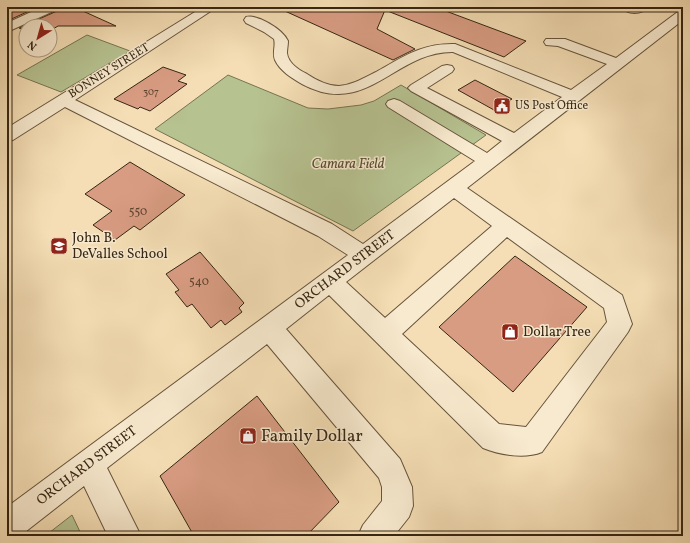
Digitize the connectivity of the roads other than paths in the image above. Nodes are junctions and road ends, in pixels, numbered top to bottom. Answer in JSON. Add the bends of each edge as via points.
{"nodes":[{"id":1,"x":52,"y":7,"type":"edge"},
{"id":2,"x":211,"y":7,"type":"edge"},
{"id":3,"x":627,"y":7,"type":"edge"},
{"id":4,"x":642,"y":7,"type":"edge"},
{"id":5,"x":14,"y":12,"type":"dead end"},
{"id":6,"x":683,"y":14,"type":"edge"},
{"id":7,"x":34,"y":16,"type":"junction"},
{"id":8,"x":250,"y":20,"type":"dead end"},
{"id":9,"x":7,"y":28,"type":"edge"},
{"id":10,"x":448,"y":69,"type":"dead end"},
{"id":11,"x":574,"y":97,"type":"junction"},
{"id":12,"x":63,"y":100,"type":"junction"},
{"id":13,"x":394,"y":104,"type":"dead end"},
{"id":14,"x":7,"y":136,"type":"edge"},
{"id":15,"x":515,"y":141,"type":"junction"},
{"id":16,"x":488,"y":161,"type":"junction"},
{"id":17,"x":453,"y":188,"type":"junction"},
{"id":18,"x":506,"y":226,"type":"junction"},
{"id":19,"x":364,"y":255,"type":"junction"},
{"id":20,"x":330,"y":281,"type":"junction"},
{"id":21,"x":269,"y":328,"type":"junction"},
{"id":22,"x":385,"y":334,"type":"junction"},
{"id":23,"x":89,"y":464,"type":"junction"},
{"id":24,"x":7,"y":526,"type":"edge"},
{"id":25,"x":125,"y":536,"type":"edge"},
{"id":26,"x":374,"y":536,"type":"edge"}],
"edges":[{"from":1,"to":7,"type":"street"},
{"from":2,"to":12,"type":"street","name":"BONNEY STREET"},
{"from":3,"to":4,"type":"street","via":[[636,10]]},
{"from":5,"to":7,"type":"street"},
{"from":6,"to":11,"type":"street","name":"ORCHARD STREET"},
{"from":7,"to":9,"type":"street"},
{"from":8,"to":11,"type":"street","via":[[279,35],[283,43],[280,54],[282,61],[290,70],[326,88],[341,90],[365,83],[430,50],[446,47],[455,48]]},
{"from":10,"to":15,"type":"street","via":[[416,88]]},
{"from":11,"to":15,"type":"street","name":"ORCHARD STREET"},
{"from":12,"to":14,"type":"street","name":"BONNEY STREET"},
{"from":12,"to":19,"type":"street","via":[[325,230]]},
{"from":13,"to":16,"type":"street"},
{"from":15,"to":16,"type":"street","name":"ORCHARD STREET"},
{"from":16,"to":17,"type":"street","name":"ORCHARD STREET"},
{"from":17,"to":18,"type":"street"},
{"from":17,"to":19,"type":"street","name":"ORCHARD STREET"},
{"from":18,"to":22,"type":"street"},
{"from":18,"to":22,"type":"street","via":[[614,302],[620,324],[532,442],[493,438]]},
{"from":19,"to":20,"type":"street","name":"ORCHARD STREET"},
{"from":20,"to":21,"type":"street","name":"ORCHARD STREET"},
{"from":20,"to":22,"type":"street"},
{"from":21,"to":23,"type":"street","name":"ORCHARD STREET"},
{"from":21,"to":26,"type":"street","via":[[390,469],[397,487],[398,506]]},
{"from":23,"to":24,"type":"street","name":"ORCHARD STREET"},
{"from":23,"to":25,"type":"street"}]}
